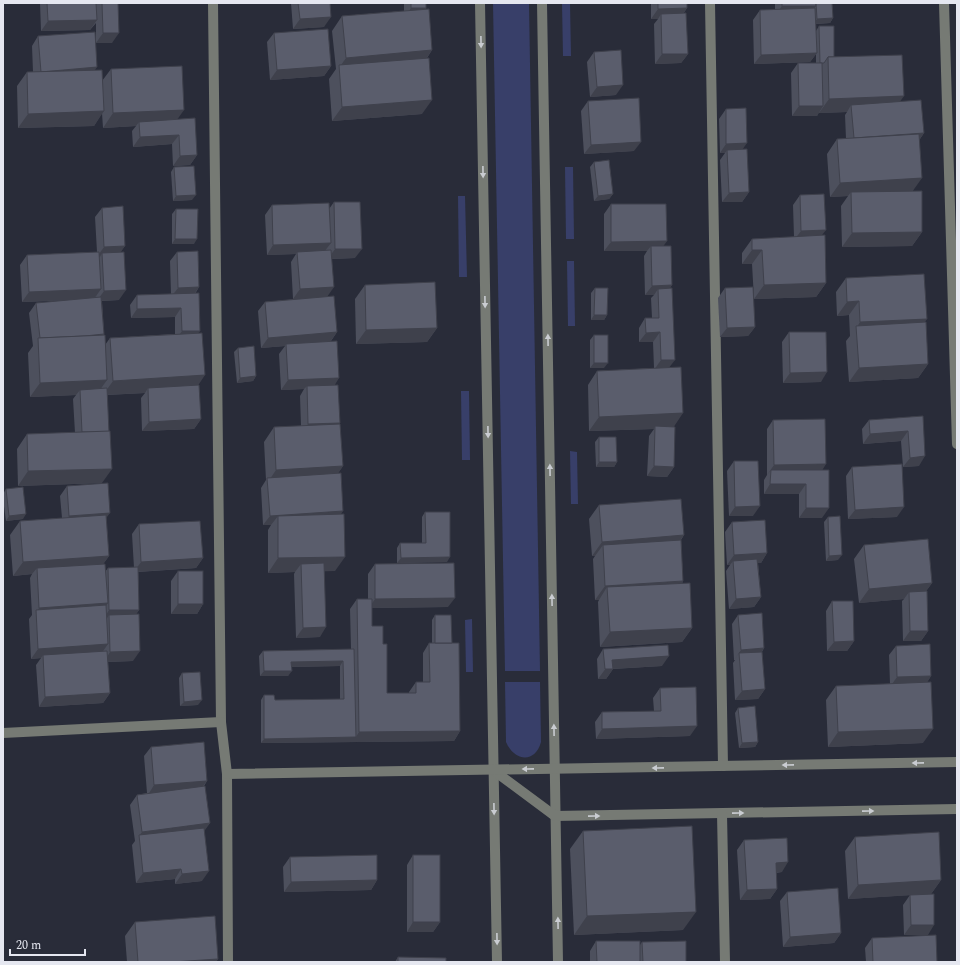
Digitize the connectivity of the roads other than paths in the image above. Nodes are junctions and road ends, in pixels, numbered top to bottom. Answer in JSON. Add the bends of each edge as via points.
{"nodes":[{"id":1,"x":213,"y":3,"type":"edge"},
{"id":2,"x":480,"y":3,"type":"edge"},
{"id":3,"x":542,"y":3,"type":"edge"},
{"id":4,"x":710,"y":3,"type":"edge"},
{"id":5,"x":944,"y":3,"type":"edge"},
{"id":6,"x":957,"y":444,"type":"edge"},
{"id":7,"x":221,"y":722,"type":"junction"},
{"id":8,"x":3,"y":733,"type":"edge"},
{"id":9,"x":957,"y":762,"type":"edge"},
{"id":10,"x":723,"y":766,"type":"junction"},
{"id":11,"x":555,"y":769,"type":"junction"},
{"id":12,"x":493,"y":770,"type":"junction"},
{"id":13,"x":227,"y":774,"type":"junction"},
{"id":14,"x":957,"y":809,"type":"edge"},
{"id":15,"x":722,"y":814,"type":"junction"},
{"id":16,"x":555,"y":816,"type":"junction"},
{"id":17,"x":228,"y":962,"type":"edge"},
{"id":18,"x":497,"y":962,"type":"edge"},
{"id":19,"x":558,"y":962,"type":"edge"},
{"id":20,"x":725,"y":962,"type":"edge"}],
"edges":[{"from":1,"to":7,"type":"street"},
{"from":2,"to":12,"type":"street","one_way":true},
{"from":11,"to":3,"type":"street","one_way":true},
{"from":4,"to":10,"type":"street"},
{"from":5,"to":6,"type":"street"},
{"from":7,"to":8,"type":"street"},
{"from":7,"to":13,"type":"street"},
{"from":9,"to":10,"type":"street","one_way":true},
{"from":10,"to":11,"type":"street","one_way":true},
{"from":11,"to":12,"type":"street","one_way":true},
{"from":11,"to":16,"type":"street"},
{"from":12,"to":13,"type":"street"},
{"from":12,"to":16,"type":"street"},
{"from":12,"to":18,"type":"street","one_way":true},
{"from":13,"to":17,"type":"street"},
{"from":15,"to":14,"type":"street","one_way":true},
{"from":16,"to":15,"type":"street","one_way":true},
{"from":15,"to":20,"type":"street"},
{"from":19,"to":16,"type":"street","one_way":true}]}
